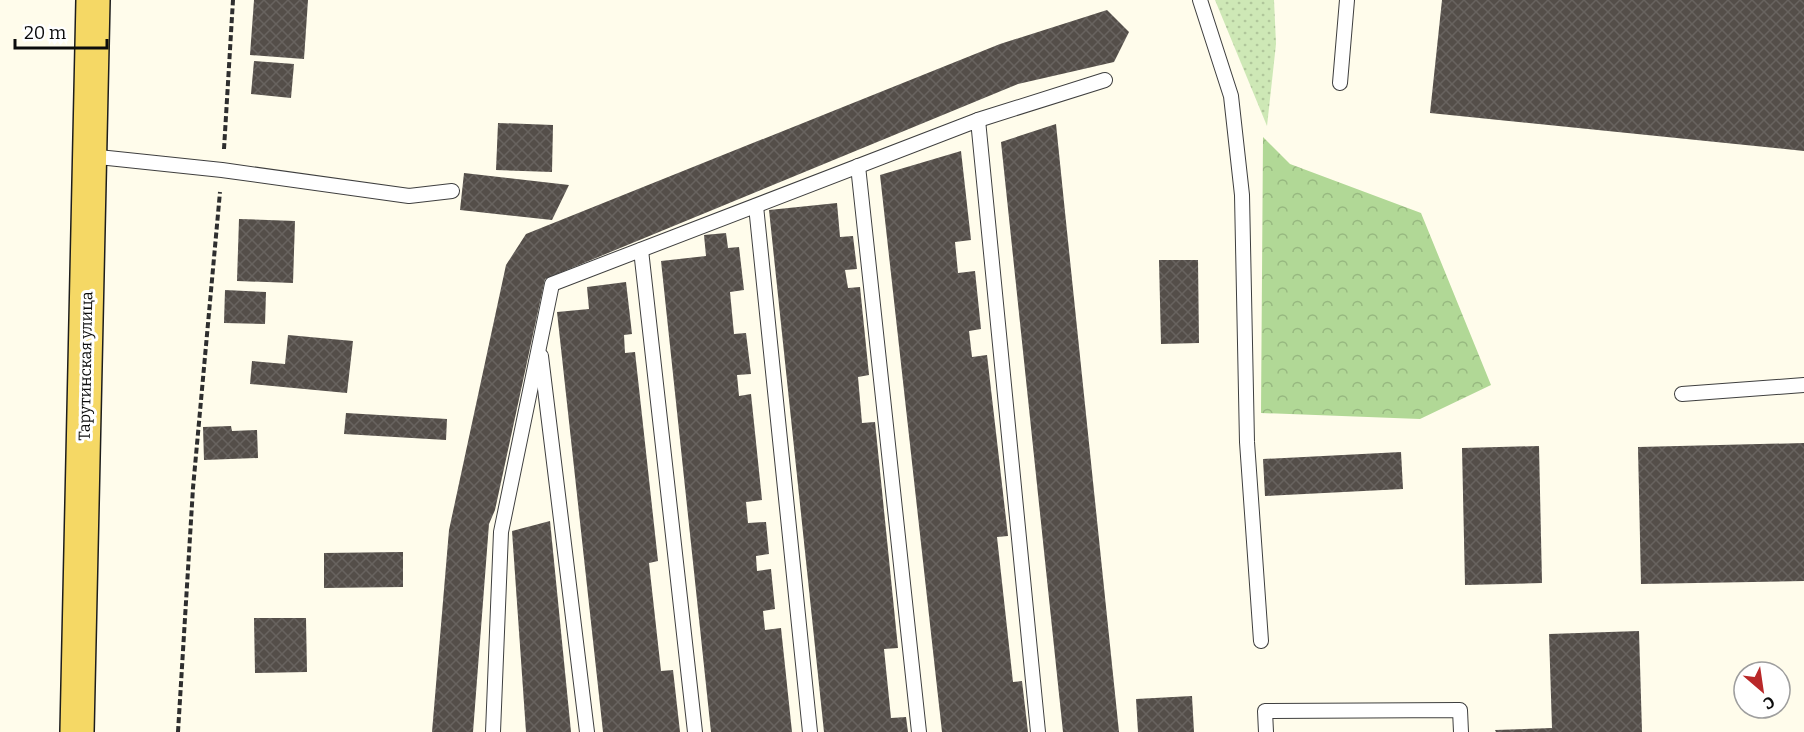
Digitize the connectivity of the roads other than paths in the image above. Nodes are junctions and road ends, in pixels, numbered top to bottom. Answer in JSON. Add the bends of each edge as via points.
{"nodes":[{"id":1,"x":93,"y":0,"type":"edge"},
{"id":2,"x":1200,"y":0,"type":"edge"},
{"id":3,"x":1347,"y":0,"type":"edge"},
{"id":4,"x":1105,"y":80,"type":"dead end"},
{"id":5,"x":1340,"y":83,"type":"dead end"},
{"id":6,"x":978,"y":120,"type":"junction"},
{"id":7,"x":89,"y":156,"type":"junction"},
{"id":8,"x":858,"y":166,"type":"junction"},
{"id":9,"x":452,"y":191,"type":"dead end"},
{"id":10,"x":756,"y":206,"type":"junction"},
{"id":11,"x":641,"y":250,"type":"junction"},
{"id":12,"x":540,"y":343,"type":"junction"},
{"id":13,"x":1804,"y":385,"type":"edge"},
{"id":14,"x":1682,"y":394,"type":"dead end"},
{"id":15,"x":1261,"y":641,"type":"dead end"},
{"id":16,"x":77,"y":732,"type":"edge"},
{"id":17,"x":493,"y":732,"type":"edge"},
{"id":18,"x":587,"y":732,"type":"edge"},
{"id":19,"x":695,"y":732,"type":"edge"},
{"id":20,"x":810,"y":732,"type":"edge"},
{"id":21,"x":919,"y":732,"type":"edge"},
{"id":22,"x":1038,"y":732,"type":"edge"},
{"id":23,"x":1266,"y":732,"type":"edge"},
{"id":24,"x":1461,"y":732,"type":"edge"}],
"edges":[{"from":1,"to":7,"type":"main road","name":"Тарутинская улица"},
{"from":2,"to":15,"type":"lane","via":[[1231,96],[1242,195],[1246,442]]},
{"from":3,"to":5,"type":"lane"},
{"from":4,"to":6,"type":"lane"},
{"from":6,"to":8,"type":"lane"},
{"from":6,"to":22,"type":"lane"},
{"from":7,"to":9,"type":"lane","via":[[409,196]]},
{"from":7,"to":16,"type":"main road","name":"Тарутинская улица"},
{"from":8,"to":10,"type":"lane"},
{"from":8,"to":21,"type":"lane"},
{"from":10,"to":11,"type":"lane"},
{"from":10,"to":20,"type":"lane"},
{"from":11,"to":12,"type":"lane","via":[[552,284]]},
{"from":11,"to":19,"type":"lane"},
{"from":12,"to":17,"type":"lane","via":[[501,532]]},
{"from":12,"to":18,"type":"lane"},
{"from":13,"to":14,"type":"lane"},
{"from":23,"to":24,"type":"lane","via":[[1265,711],[1460,710]]}]}
